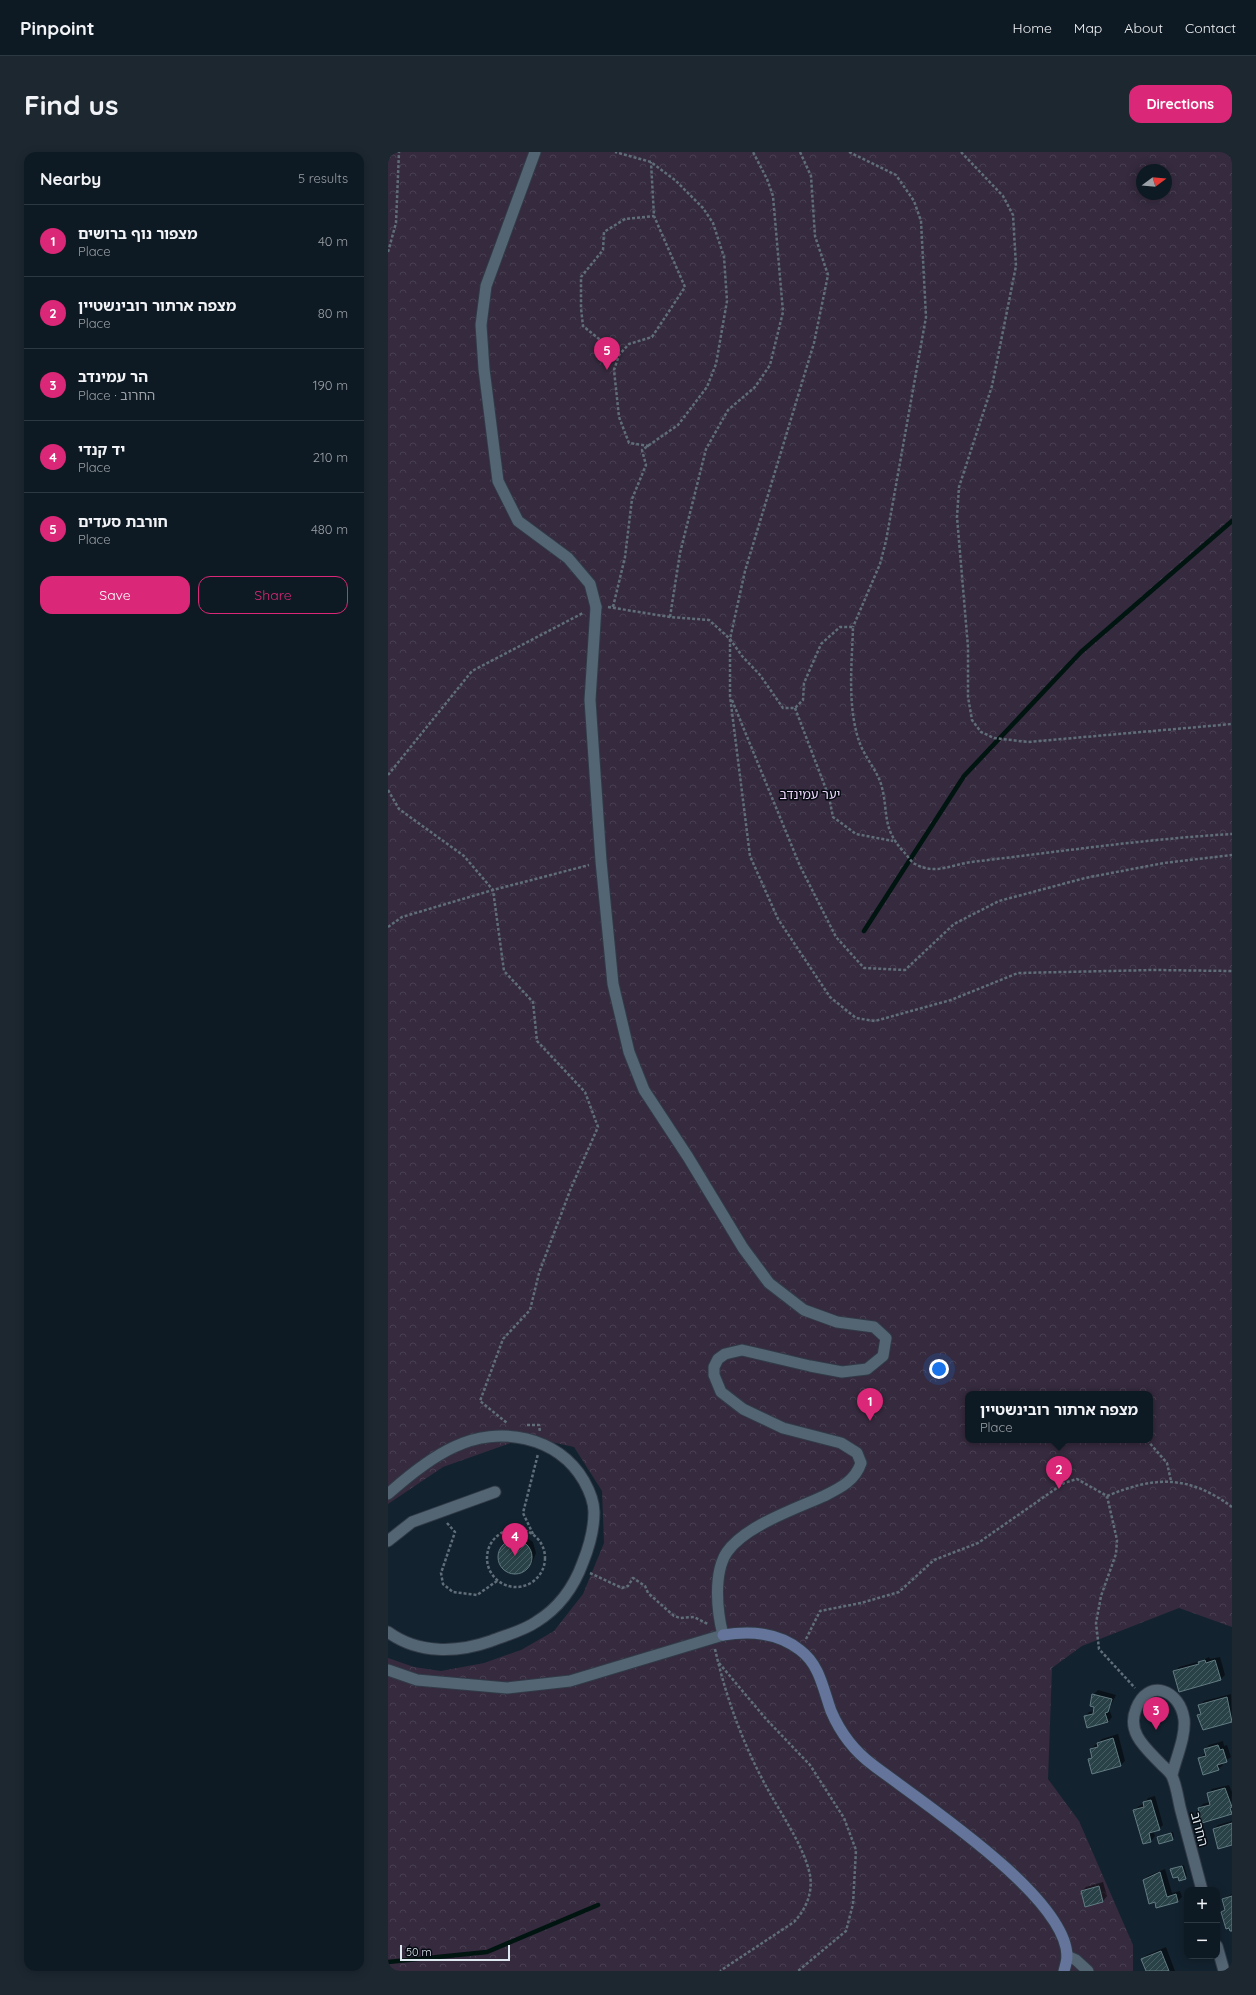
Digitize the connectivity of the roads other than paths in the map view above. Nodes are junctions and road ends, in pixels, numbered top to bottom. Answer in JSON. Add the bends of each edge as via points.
{"nodes":[{"id":1,"x":535,"y":152,"type":"edge"},
{"id":2,"x":495,"y":1492,"type":"dead end"},
{"id":3,"x":388,"y":1494,"type":"edge"},
{"id":4,"x":388,"y":1541,"type":"edge"},
{"id":5,"x":388,"y":1632,"type":"edge"},
{"id":6,"x":717,"y":1636,"type":"junction"},
{"id":7,"x":388,"y":1670,"type":"edge"},
{"id":8,"x":1172,"y":1775,"type":"junction"},
{"id":9,"x":1201,"y":1887,"type":"edge"},
{"id":10,"x":1067,"y":1956,"type":"junction"},
{"id":11,"x":1220,"y":1957,"type":"edge"},
{"id":12,"x":1064,"y":1971,"type":"edge"},
{"id":13,"x":1088,"y":1971,"type":"edge"},
{"id":14,"x":1224,"y":1971,"type":"edge"}],
"edges":[{"from":1,"to":6,"type":"street","via":[[486,286],[481,325],[484,368],[498,481],[518,521],[568,558],[590,584],[596,607],[590,700],[601,861],[613,984],[629,1052],[644,1090],[688,1157],[742,1248],[769,1283],[804,1310],[837,1322],[874,1327],[886,1338],[883,1356],[866,1370],[842,1372],[742,1350],[725,1354],[718,1359],[714,1367],[714,1376],[721,1392],[743,1409],[784,1428],[842,1443],[857,1453],[861,1464],[858,1473],[835,1491],[762,1524],[733,1544],[726,1553],[720,1569]]},
{"from":2,"to":4,"type":"street","via":[[412,1522]]},
{"from":3,"to":5,"type":"street","via":[[454,1446],[479,1439],[520,1436],[557,1451],[576,1468],[590,1492],[594,1511],[588,1548],[576,1580],[565,1597],[536,1622],[477,1646],[451,1650],[415,1646],[399,1640]]},
{"from":6,"to":7,"type":"street","via":[[570,1681],[507,1688],[417,1680]]},
{"from":6,"to":10,"type":"main road","via":[[746,1631],[760,1632],[791,1644],[810,1659],[840,1730],[851,1744],[872,1764],[937,1812],[1032,1891],[1061,1932]]},
{"from":8,"to":8,"type":"street","name":"החרוב","via":[[1184,1722],[1181,1709],[1174,1697],[1164,1691],[1154,1691],[1143,1697],[1134,1714],[1134,1730],[1141,1742]]},
{"from":8,"to":9,"type":"street","name":"החרוב"},
{"from":10,"to":12,"type":"main road"},
{"from":10,"to":13,"type":"street"},
{"from":11,"to":14,"type":"street"}]}
